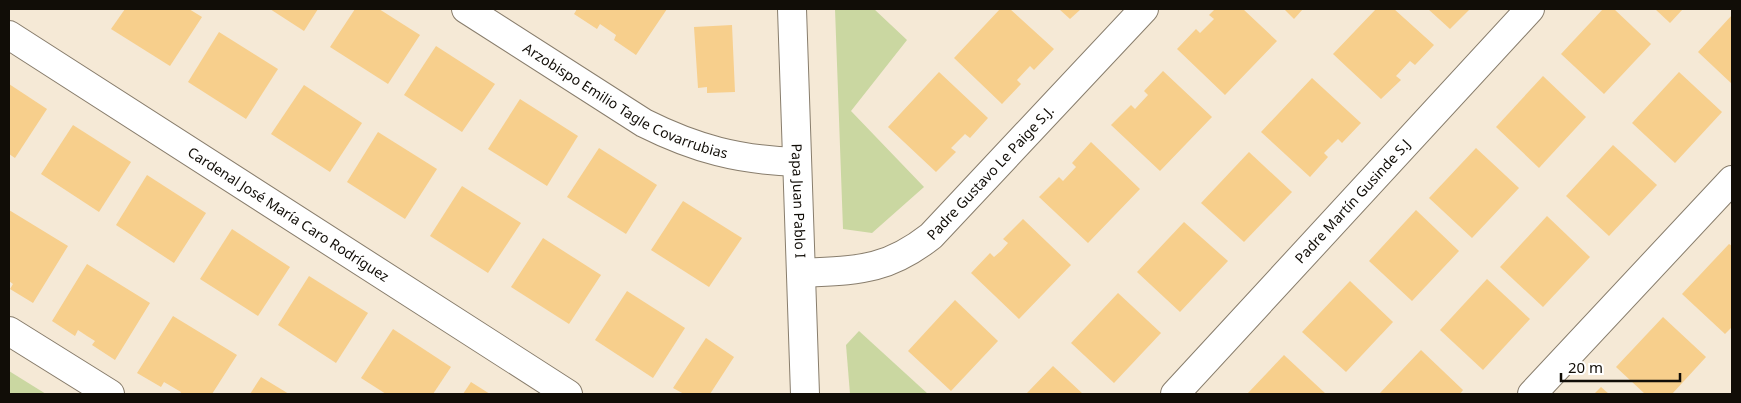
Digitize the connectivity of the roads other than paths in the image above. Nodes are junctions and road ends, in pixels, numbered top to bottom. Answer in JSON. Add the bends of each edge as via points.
{"nodes":[{"id":1,"x":466,"y":9,"type":"edge"},
{"id":2,"x":792,"y":9,"type":"edge"},
{"id":3,"x":1144,"y":9,"type":"edge"},
{"id":4,"x":1530,"y":9,"type":"edge"},
{"id":5,"x":9,"y":35,"type":"edge"},
{"id":6,"x":797,"y":162,"type":"junction"},
{"id":7,"x":1732,"y":180,"type":"edge"},
{"id":8,"x":801,"y":273,"type":"junction"},
{"id":9,"x":9,"y":331,"type":"edge"},
{"id":10,"x":110,"y":394,"type":"edge"},
{"id":11,"x":568,"y":394,"type":"edge"},
{"id":12,"x":805,"y":394,"type":"edge"},
{"id":13,"x":1175,"y":394,"type":"edge"},
{"id":14,"x":1532,"y":394,"type":"edge"}],
"edges":[{"from":1,"to":6,"type":"street","name":"Arzobispo Emilio Tagle Covarrubias","via":[[670,136],[725,154]]},
{"from":2,"to":6,"type":"street","name":"Papa Juan Pablo I"},
{"from":3,"to":8,"type":"street","name":"Padre Gustavo Le Paige S.J.","via":[[918,247],[884,264],[864,269]]},
{"from":4,"to":13,"type":"street","name":"Padre Martín Gusinde S.J"},
{"from":5,"to":11,"type":"street","name":"Cardenal José María Caro Rodríguez"},
{"from":6,"to":8,"type":"street","name":"Papa Juan Pablo I"},
{"from":7,"to":14,"type":"street"},
{"from":8,"to":12,"type":"street","name":"Papa Juan Pablo I"},
{"from":9,"to":10,"type":"street"}]}
